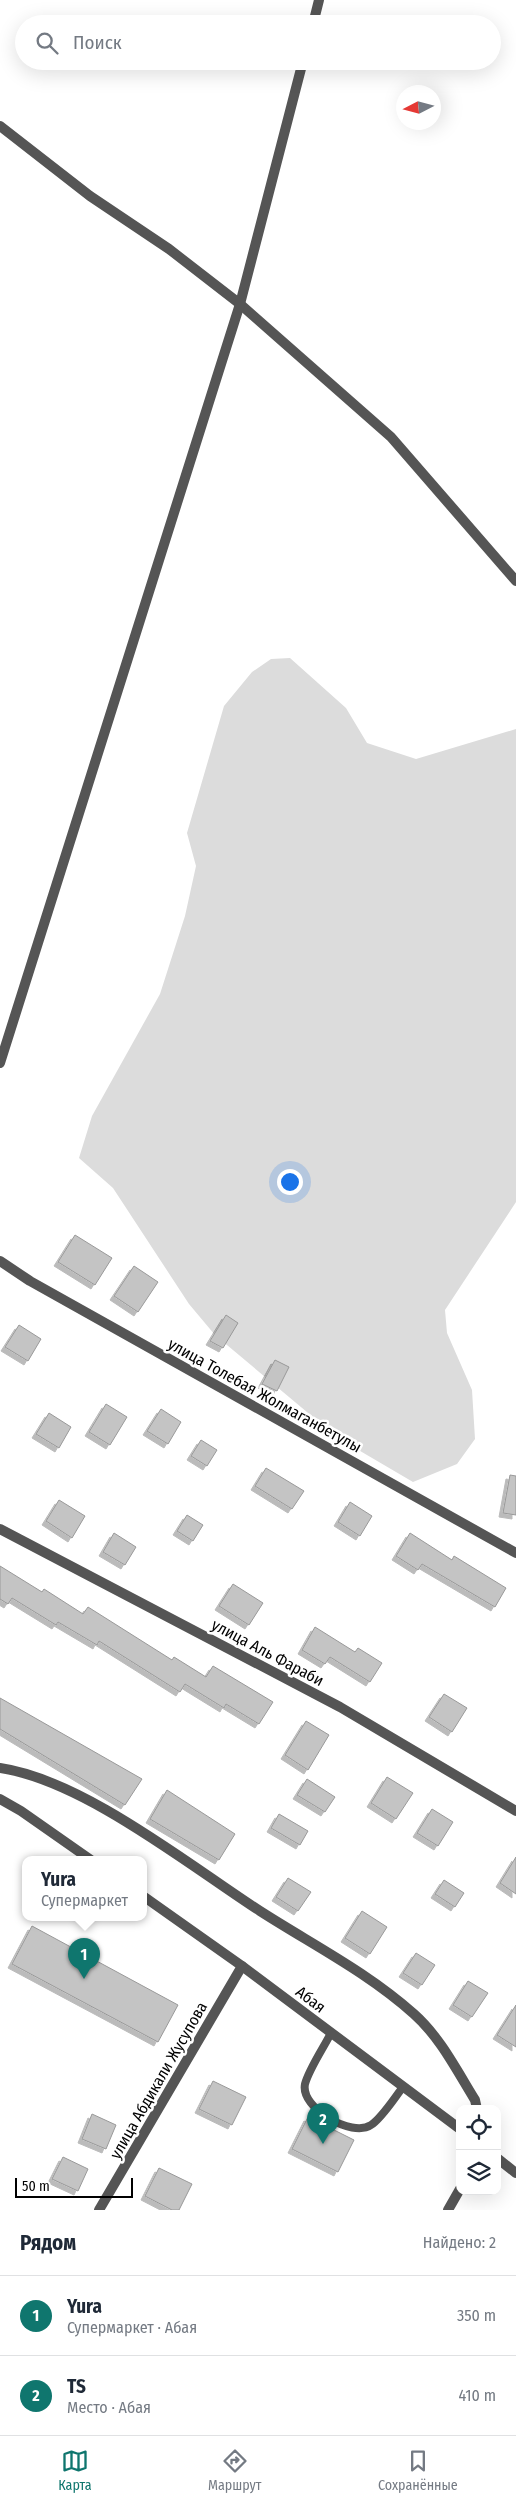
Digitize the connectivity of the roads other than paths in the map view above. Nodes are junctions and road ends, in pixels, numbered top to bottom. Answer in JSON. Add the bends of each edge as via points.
{"nodes":[{"id":1,"x":319,"y":0,"type":"edge"},
{"id":2,"x":315,"y":15,"type":"edge"},
{"id":3,"x":301,"y":70,"type":"edge"},
{"id":4,"x":0,"y":126,"type":"edge"},
{"id":5,"x":240,"y":304,"type":"junction"},
{"id":6,"x":516,"y":581,"type":"edge"},
{"id":7,"x":0,"y":1063,"type":"edge"},
{"id":8,"x":0,"y":1261,"type":"edge"},
{"id":9,"x":0,"y":1529,"type":"edge"},
{"id":10,"x":516,"y":1553,"type":"edge"},
{"id":11,"x":0,"y":1768,"type":"edge"},
{"id":12,"x":0,"y":1799,"type":"edge"},
{"id":13,"x":516,"y":1811,"type":"edge"},
{"id":14,"x":85,"y":1856,"type":"edge"},
{"id":15,"x":147,"y":1899,"type":"edge"},
{"id":16,"x":242,"y":1966,"type":"junction"},
{"id":17,"x":331,"y":2033,"type":"junction"},
{"id":18,"x":403,"y":2087,"type":"junction"},
{"id":19,"x":476,"y":2105,"type":"edge"},
{"id":20,"x":456,"y":2126,"type":"edge"},
{"id":21,"x":501,"y":2161,"type":"edge"},
{"id":22,"x":516,"y":2173,"type":"edge"},
{"id":23,"x":457,"y":2195,"type":"edge"},
{"id":24,"x":99,"y":2210,"type":"edge"},
{"id":25,"x":448,"y":2210,"type":"edge"}],
"edges":[{"from":1,"to":2,"type":"street"},
{"from":3,"to":5,"type":"street"},
{"from":4,"to":5,"type":"street","via":[[90,196],[169,249]]},
{"from":5,"to":6,"type":"street","via":[[392,437]]},
{"from":5,"to":7,"type":"street"},
{"from":8,"to":10,"type":"street","name":"улица Толебая Жолмаганбетулы","via":[[30,1281]]},
{"from":9,"to":13,"type":"street","name":"улица Аль Фараби","via":[[340,1707]]},
{"from":11,"to":19,"type":"street","via":[[17,1771],[77,1795],[368,1976],[416,2015],[437,2040]]},
{"from":12,"to":14,"type":"street"},
{"from":15,"to":16,"type":"street","name":"Абая"},
{"from":16,"to":17,"type":"street","name":"Абая"},
{"from":16,"to":24,"type":"street","name":"улица Абдикали Жусупова"},
{"from":17,"to":18,"type":"street","name":"Абая"},
{"from":17,"to":18,"type":"lane","via":[[305,2085],[306,2097],[323,2115],[348,2127],[360,2129],[371,2126]]},
{"from":18,"to":20,"type":"street","name":"Абая"},
{"from":21,"to":22,"type":"street"},
{"from":23,"to":25,"type":"street"}]}
